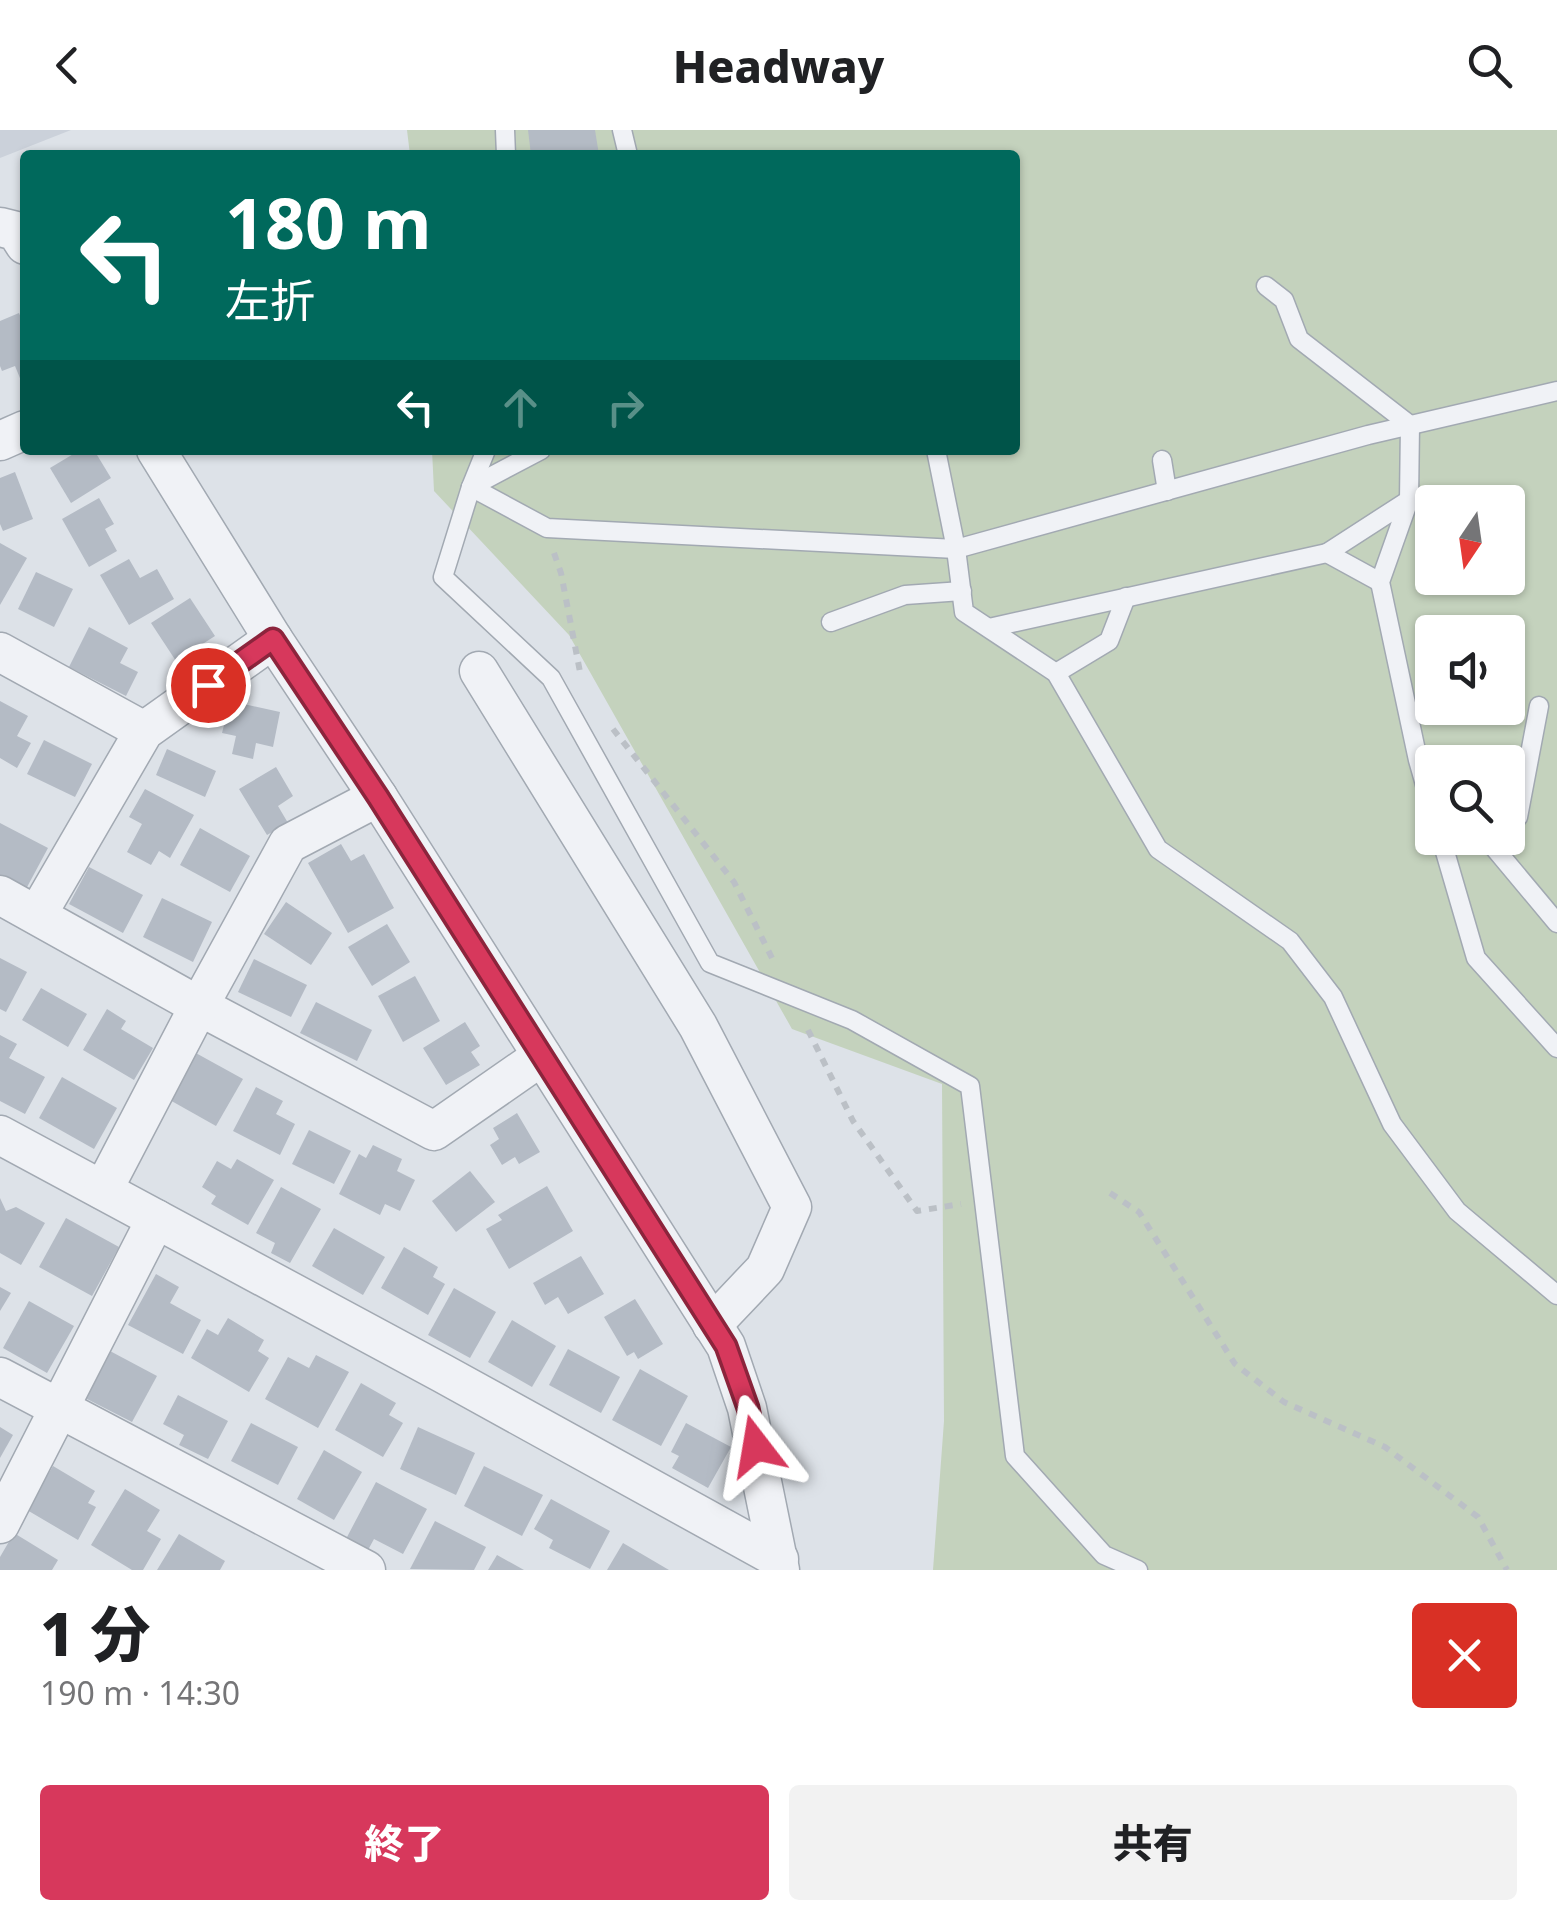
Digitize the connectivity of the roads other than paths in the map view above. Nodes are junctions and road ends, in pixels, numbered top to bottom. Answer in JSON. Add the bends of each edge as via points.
{"nodes":[{"id":1,"x":1266,"y":286,"type":"dead end"},
{"id":2,"x":1557,"y":391,"type":"edge"},
{"id":3,"x":1410,"y":426,"type":"junction"},
{"id":4,"x":159,"y":455,"type":"edge"},
{"id":5,"x":484,"y":455,"type":"edge"},
{"id":6,"x":532,"y":455,"type":"edge"},
{"id":7,"x":937,"y":455,"type":"edge"},
{"id":8,"x":1162,"y":460,"type":"dead end"},
{"id":9,"x":471,"y":487,"type":"junction"},
{"id":10,"x":1166,"y":490,"type":"junction"},
{"id":11,"x":1409,"y":500,"type":"junction"},
{"id":12,"x":956,"y":549,"type":"junction"},
{"id":13,"x":1328,"y":553,"type":"junction"},
{"id":14,"x":1380,"y":582,"type":"junction"},
{"id":15,"x":962,"y":591,"type":"junction"},
{"id":16,"x":1126,"y":597,"type":"junction"},
{"id":17,"x":831,"y":622,"type":"dead end"},
{"id":18,"x":989,"y":628,"type":"junction"},
{"id":19,"x":273,"y":639,"type":"junction"},
{"id":20,"x":0,"y":652,"type":"edge"},
{"id":21,"x":480,"y":671,"type":"dead end"},
{"id":22,"x":1056,"y":674,"type":"junction"},
{"id":23,"x":1539,"y":706,"type":"dead end"},
{"id":24,"x":144,"y":730,"type":"junction"},
{"id":25,"x":1415,"y":746,"type":"edge"},
{"id":26,"x":1525,"y":780,"type":"edge"},
{"id":27,"x":378,"y":797,"type":"junction"},
{"id":28,"x":1446,"y":855,"type":"edge"},
{"id":29,"x":1503,"y":855,"type":"edge"},
{"id":30,"x":0,"y":895,"type":"edge"},
{"id":31,"x":37,"y":916,"type":"junction"},
{"id":32,"x":1557,"y":924,"type":"edge"},
{"id":33,"x":199,"y":1006,"type":"junction"},
{"id":34,"x":1557,"y":1048,"type":"edge"},
{"id":35,"x":542,"y":1056,"type":"junction"},
{"id":36,"x":0,"y":1135,"type":"edge"},
{"id":37,"x":104,"y":1190,"type":"junction"},
{"id":38,"x":156,"y":1219,"type":"junction"},
{"id":39,"x":1557,"y":1295,"type":"edge"},
{"id":40,"x":712,"y":1325,"type":"junction"},
{"id":41,"x":0,"y":1377,"type":"edge"},
{"id":42,"x":57,"y":1409,"type":"junction"},
{"id":43,"x":0,"y":1524,"type":"edge"},
{"id":44,"x":780,"y":1564,"type":"edge"},
{"id":45,"x":366,"y":1570,"type":"edge"},
{"id":46,"x":1138,"y":1570,"type":"edge"}],
"edges":[{"from":1,"to":3,"type":"lane","via":[[1284,300],[1300,339]]},
{"from":2,"to":3,"type":"lane"},
{"from":3,"to":10,"type":"lane"},
{"from":3,"to":11,"type":"lane"},
{"from":4,"to":19,"type":"street"},
{"from":5,"to":9,"type":"lane"},
{"from":6,"to":9,"type":"lane"},
{"from":7,"to":12,"type":"lane"},
{"from":8,"to":10,"type":"lane"},
{"from":9,"to":12,"type":"lane","via":[[546,528]]},
{"from":9,"to":46,"type":"lane","via":[[444,576],[550,678],[710,964],[852,1020],[970,1086],[1015,1456],[1104,1555]]},
{"from":10,"to":12,"type":"lane"},
{"from":11,"to":13,"type":"lane"},
{"from":11,"to":14,"type":"lane"},
{"from":12,"to":15,"type":"lane"},
{"from":13,"to":14,"type":"lane"},
{"from":13,"to":16,"type":"lane"},
{"from":14,"to":25,"type":"lane"},
{"from":15,"to":17,"type":"lane","via":[[904,595]]},
{"from":15,"to":18,"type":"lane","via":[[964,612]]},
{"from":16,"to":18,"type":"lane"},
{"from":16,"to":22,"type":"lane","via":[[1109,641]]},
{"from":18,"to":22,"type":"lane"},
{"from":19,"to":24,"type":"street"},
{"from":19,"to":27,"type":"street"},
{"from":20,"to":24,"type":"street"},
{"from":21,"to":40,"type":"street","via":[[698,1026],[792,1207],[765,1269]]},
{"from":22,"to":39,"type":"lane","via":[[1158,849],[1290,941],[1333,997],[1392,1124],[1457,1211]]},
{"from":23,"to":26,"type":"lane"},
{"from":24,"to":31,"type":"street"},
{"from":27,"to":33,"type":"street","via":[[288,844]]},
{"from":27,"to":35,"type":"street"},
{"from":28,"to":34,"type":"lane","via":[[1476,958]]},
{"from":29,"to":32,"type":"lane"},
{"from":30,"to":31,"type":"street"},
{"from":31,"to":33,"type":"street"},
{"from":33,"to":35,"type":"street","via":[[434,1131]]},
{"from":33,"to":37,"type":"street"},
{"from":35,"to":40,"type":"street"},
{"from":36,"to":37,"type":"street"},
{"from":37,"to":38,"type":"street"},
{"from":38,"to":42,"type":"street"},
{"from":38,"to":44,"type":"street"},
{"from":40,"to":44,"type":"street","via":[[748,1408]]},
{"from":41,"to":42,"type":"street"},
{"from":42,"to":43,"type":"street"},
{"from":42,"to":45,"type":"street"}]}
